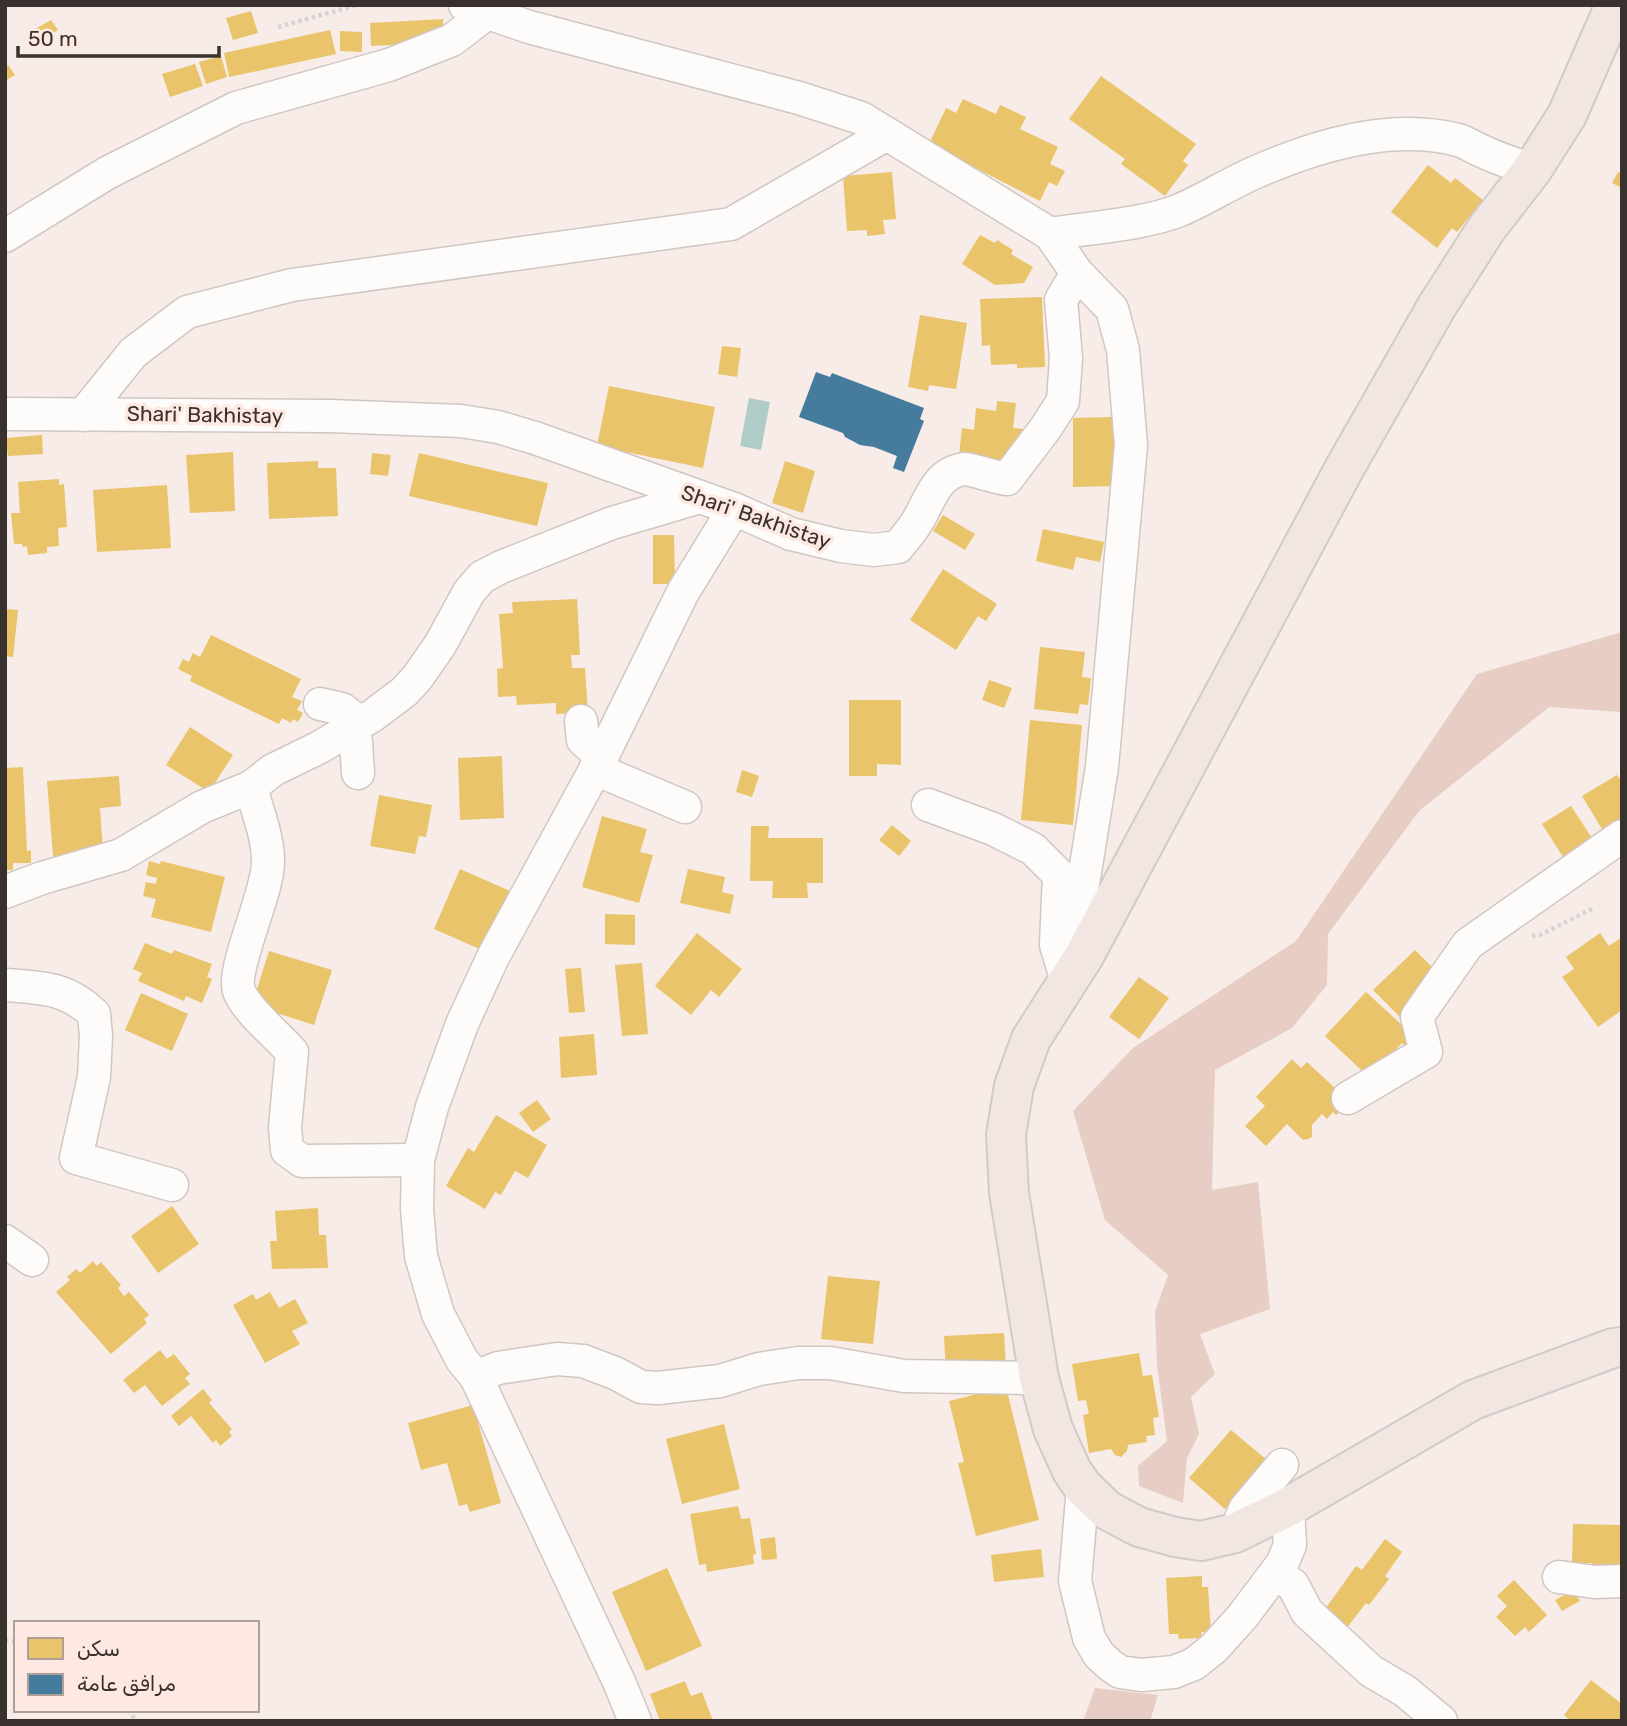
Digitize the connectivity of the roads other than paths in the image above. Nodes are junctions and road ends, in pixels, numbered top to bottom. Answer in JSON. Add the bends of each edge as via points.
{"nodes":[{"id":1,"x":1615,"y":5,"type":"edge"},
{"id":2,"x":476,"y":9,"type":"edge"},
{"id":3,"x":887,"y":134,"type":"junction"},
{"id":4,"x":1532,"y":170,"type":"junction"},
{"id":5,"x":1049,"y":234,"type":"junction"},
{"id":6,"x":5,"y":236,"type":"edge"},
{"id":7,"x":1077,"y":273,"type":"junction"},
{"id":8,"x":5,"y":414,"type":"edge"},
{"id":9,"x":83,"y":415,"type":"junction"},
{"id":10,"x":701,"y":497,"type":"junction"},
{"id":11,"x":734,"y":509,"type":"junction"},
{"id":12,"x":320,"y":704,"type":"dead end"},
{"id":13,"x":581,"y":721,"type":"dead end"},
{"id":14,"x":356,"y":725,"type":"junction"},
{"id":15,"x":599,"y":763,"type":"junction"},
{"id":16,"x":358,"y":773,"type":"dead end"},
{"id":17,"x":251,"y":787,"type":"junction"},
{"id":18,"x":928,"y":805,"type":"dead end"},
{"id":19,"x":685,"y":807,"type":"dead end"},
{"id":20,"x":1622,"y":836,"type":"edge"},
{"id":21,"x":5,"y":892,"type":"edge"},
{"id":22,"x":1076,"y":968,"type":"junction"},
{"id":23,"x":5,"y":985,"type":"edge"},
{"id":24,"x":1348,"y":1098,"type":"dead end"},
{"id":25,"x":418,"y":1160,"type":"junction"},
{"id":26,"x":172,"y":1185,"type":"dead end"},
{"id":27,"x":5,"y":1241,"type":"edge"},
{"id":28,"x":32,"y":1260,"type":"dead end"},
{"id":29,"x":1622,"y":1347,"type":"edge"},
{"id":30,"x":476,"y":1377,"type":"junction"},
{"id":31,"x":1039,"y":1378,"type":"junction"},
{"id":32,"x":1282,"y":1465,"type":"dead end"},
{"id":33,"x":1083,"y":1487,"type":"junction"},
{"id":34,"x":1288,"y":1507,"type":"junction"},
{"id":35,"x":1235,"y":1533,"type":"junction"},
{"id":36,"x":1276,"y":1574,"type":"junction"},
{"id":37,"x":1559,"y":1577,"type":"dead end"},
{"id":38,"x":1622,"y":1581,"type":"edge"},
{"id":39,"x":635,"y":1721,"type":"edge"},
{"id":40,"x":1441,"y":1721,"type":"edge"}],
"edges":[{"from":1,"to":4,"type":"main road","via":[[1567,115]]},
{"from":2,"to":3,"type":"street","via":[[826,106],[861,118]]},
{"from":2,"to":6,"type":"street","via":[[452,40],[389,65],[236,108],[107,173]]},
{"from":3,"to":5,"type":"street"},
{"from":3,"to":9,"type":"street","via":[[731,224],[292,285],[187,312],[132,353]]},
{"from":4,"to":5,"type":"street","via":[[1461,141],[1434,135],[1379,136],[1284,161],[1178,211]]},
{"from":4,"to":22,"type":"main road","via":[[1444,295],[1357,446]]},
{"from":5,"to":7,"type":"street"},
{"from":7,"to":11,"type":"street","name":"Shari' Bakhistay","via":[[1061,300],[1066,358],[1063,401],[1007,479],[965,469],[949,475],[931,492],[920,518],[898,547],[874,550],[791,534]]},
{"from":7,"to":22,"type":"street","via":[[1112,309],[1123,350],[1130,445],[1102,767],[1078,915]]},
{"from":8,"to":9,"type":"street","name":"Shari' Bakhistay"},
{"from":9,"to":10,"type":"street","name":"Shari' Bakhistay","via":[[461,421],[535,438]]},
{"from":10,"to":11,"type":"street","name":"Shari' Bakhistay"},
{"from":10,"to":14,"type":"street","via":[[612,523],[482,577],[417,678]]},
{"from":11,"to":15,"type":"street","via":[[683,592]]},
{"from":12,"to":14,"type":"street","via":[[342,709]]},
{"from":13,"to":15,"type":"street","via":[[583,740]]},
{"from":14,"to":16,"type":"street"},
{"from":14,"to":17,"type":"street"},
{"from":15,"to":19,"type":"street"},
{"from":15,"to":25,"type":"street","via":[[499,945],[462,1024]]},
{"from":17,"to":21,"type":"street","via":[[202,807],[121,855]]},
{"from":17,"to":25,"type":"street","via":[[268,862],[238,988],[244,1002],[292,1052],[287,1150],[302,1161]]},
{"from":18,"to":22,"type":"street","via":[[1033,849],[1059,875],[1056,945]]},
{"from":20,"to":24,"type":"street","via":[[1468,944],[1418,1017],[1426,1052]]},
{"from":22,"to":31,"type":"main road","via":[[1031,1039],[1014,1086],[1006,1135],[1009,1194]]},
{"from":23,"to":26,"type":"street","via":[[50,988],[81,1002],[94,1014],[94,1077],[76,1158]]},
{"from":25,"to":30,"type":"street","via":[[418,1233],[427,1281],[448,1335]]},
{"from":27,"to":28,"type":"street"},
{"from":29,"to":34,"type":"main road","via":[[1473,1400]]},
{"from":30,"to":31,"type":"street","via":[[498,1368],[557,1359],[583,1361],[641,1387],[659,1388],[720,1381],[798,1363],[830,1363],[904,1376]]},
{"from":30,"to":39,"type":"street"},
{"from":31,"to":33,"type":"main road","via":[[1053,1429]]},
{"from":32,"to":35,"type":"street","via":[[1245,1509]]},
{"from":33,"to":35,"type":"main road","via":[[1107,1510],[1139,1527],[1201,1541]]},
{"from":33,"to":36,"type":"street","via":[[1075,1581],[1079,1602],[1089,1638],[1099,1655],[1120,1672],[1156,1674],[1194,1664],[1214,1648]]},
{"from":34,"to":35,"type":"main road"},
{"from":34,"to":36,"type":"street","via":[[1290,1545]]},
{"from":36,"to":40,"type":"street","via":[[1293,1585],[1307,1612],[1371,1671]]},
{"from":37,"to":38,"type":"street"}]}
